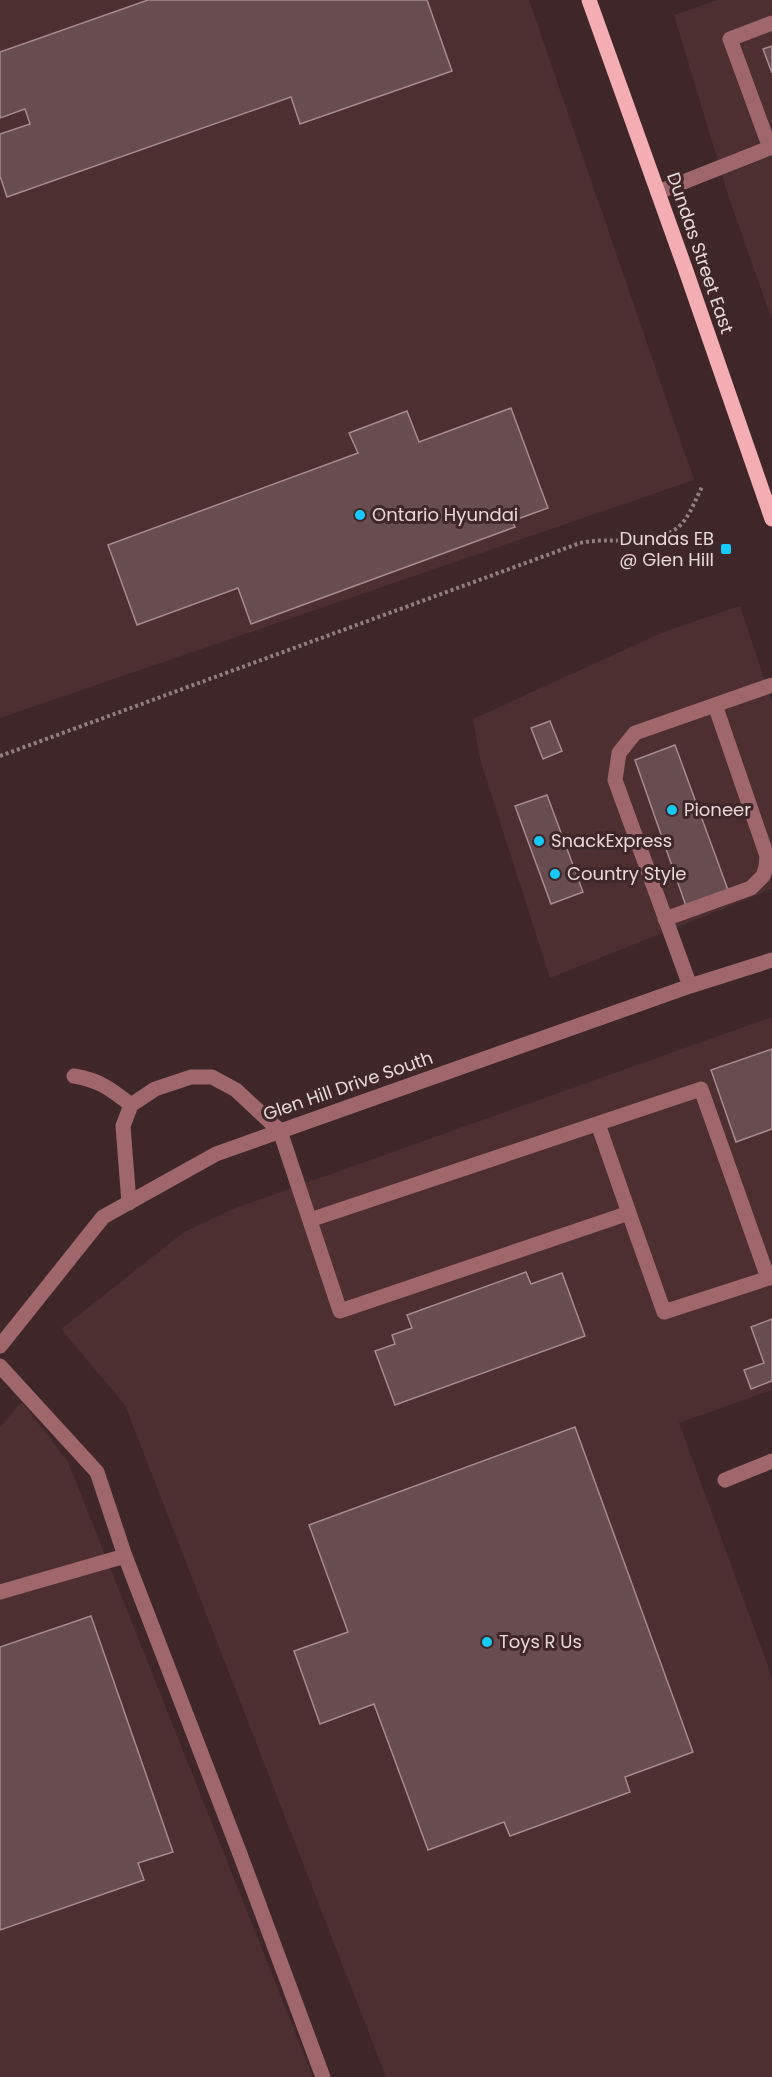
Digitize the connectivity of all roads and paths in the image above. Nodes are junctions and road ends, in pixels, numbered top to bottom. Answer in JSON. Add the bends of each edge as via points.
{"nodes":[{"id":1,"x":589,"y":0,"type":"edge"},
{"id":2,"x":772,"y":23,"type":"edge"},
{"id":3,"x":771,"y":147,"type":"edge"},
{"id":4,"x":658,"y":192,"type":"junction"},
{"id":5,"x":702,"y":487,"type":"dead end"},
{"id":6,"x":772,"y":519,"type":"edge"},
{"id":7,"x":772,"y":685,"type":"edge"},
{"id":8,"x":715,"y":705,"type":"junction"},
{"id":9,"x":0,"y":756,"type":"edge"},
{"id":10,"x":665,"y":919,"type":"junction"},
{"id":11,"x":772,"y":960,"type":"edge"},
{"id":12,"x":690,"y":986,"type":"junction"},
{"id":13,"x":74,"y":1076,"type":"dead end"},
{"id":14,"x":131,"y":1105,"type":"junction"},
{"id":15,"x":598,"y":1124,"type":"junction"},
{"id":16,"x":280,"y":1131,"type":"junction"},
{"id":17,"x":129,"y":1203,"type":"junction"},
{"id":18,"x":629,"y":1213,"type":"junction"},
{"id":19,"x":310,"y":1220,"type":"junction"},
{"id":20,"x":770,"y":1277,"type":"edge"},
{"id":21,"x":0,"y":1346,"type":"edge"},
{"id":22,"x":0,"y":1366,"type":"edge"},
{"id":23,"x":772,"y":1461,"type":"edge"},
{"id":24,"x":725,"y":1480,"type":"dead end"},
{"id":25,"x":125,"y":1556,"type":"junction"},
{"id":26,"x":0,"y":1592,"type":"edge"},
{"id":27,"x":323,"y":2077,"type":"edge"}],
"edges":[{"from":1,"to":4,"type":"main road","name":"Dundas Street East"},
{"from":2,"to":3,"type":"street","via":[[730,39]]},
{"from":3,"to":4,"type":"street"},
{"from":4,"to":6,"type":"main road","name":"Dundas Street East"},
{"from":5,"to":9,"type":"path","via":[[678,527],[663,534],[580,543]]},
{"from":7,"to":8,"type":"street"},
{"from":8,"to":10,"type":"street","via":[[635,733],[619,753],[615,780]]},
{"from":8,"to":10,"type":"street","via":[[767,856],[766,867],[763,876],[750,888]]},
{"from":10,"to":12,"type":"street"},
{"from":11,"to":12,"type":"street","name":"Glen Hill Drive South"},
{"from":12,"to":16,"type":"street","name":"Glen Hill Drive South"},
{"from":13,"to":14,"type":"street","via":[[92,1078]]},
{"from":14,"to":16,"type":"street","via":[[154,1089],[191,1077],[212,1077],[236,1090]]},
{"from":14,"to":17,"type":"street","via":[[123,1126]]},
{"from":15,"to":18,"type":"street"},
{"from":15,"to":19,"type":"street"},
{"from":15,"to":20,"type":"street","via":[[701,1089]]},
{"from":16,"to":17,"type":"street","name":"Glen Hill Drive South","via":[[216,1154]]},
{"from":16,"to":19,"type":"street"},
{"from":17,"to":21,"type":"street","name":"Glen Hill Drive South","via":[[103,1217]]},
{"from":18,"to":19,"type":"street","via":[[340,1311]]},
{"from":18,"to":20,"type":"street","via":[[664,1312]]},
{"from":22,"to":25,"type":"street","via":[[97,1472]]},
{"from":23,"to":24,"type":"street"},
{"from":25,"to":26,"type":"street"},
{"from":25,"to":27,"type":"street"}]}
